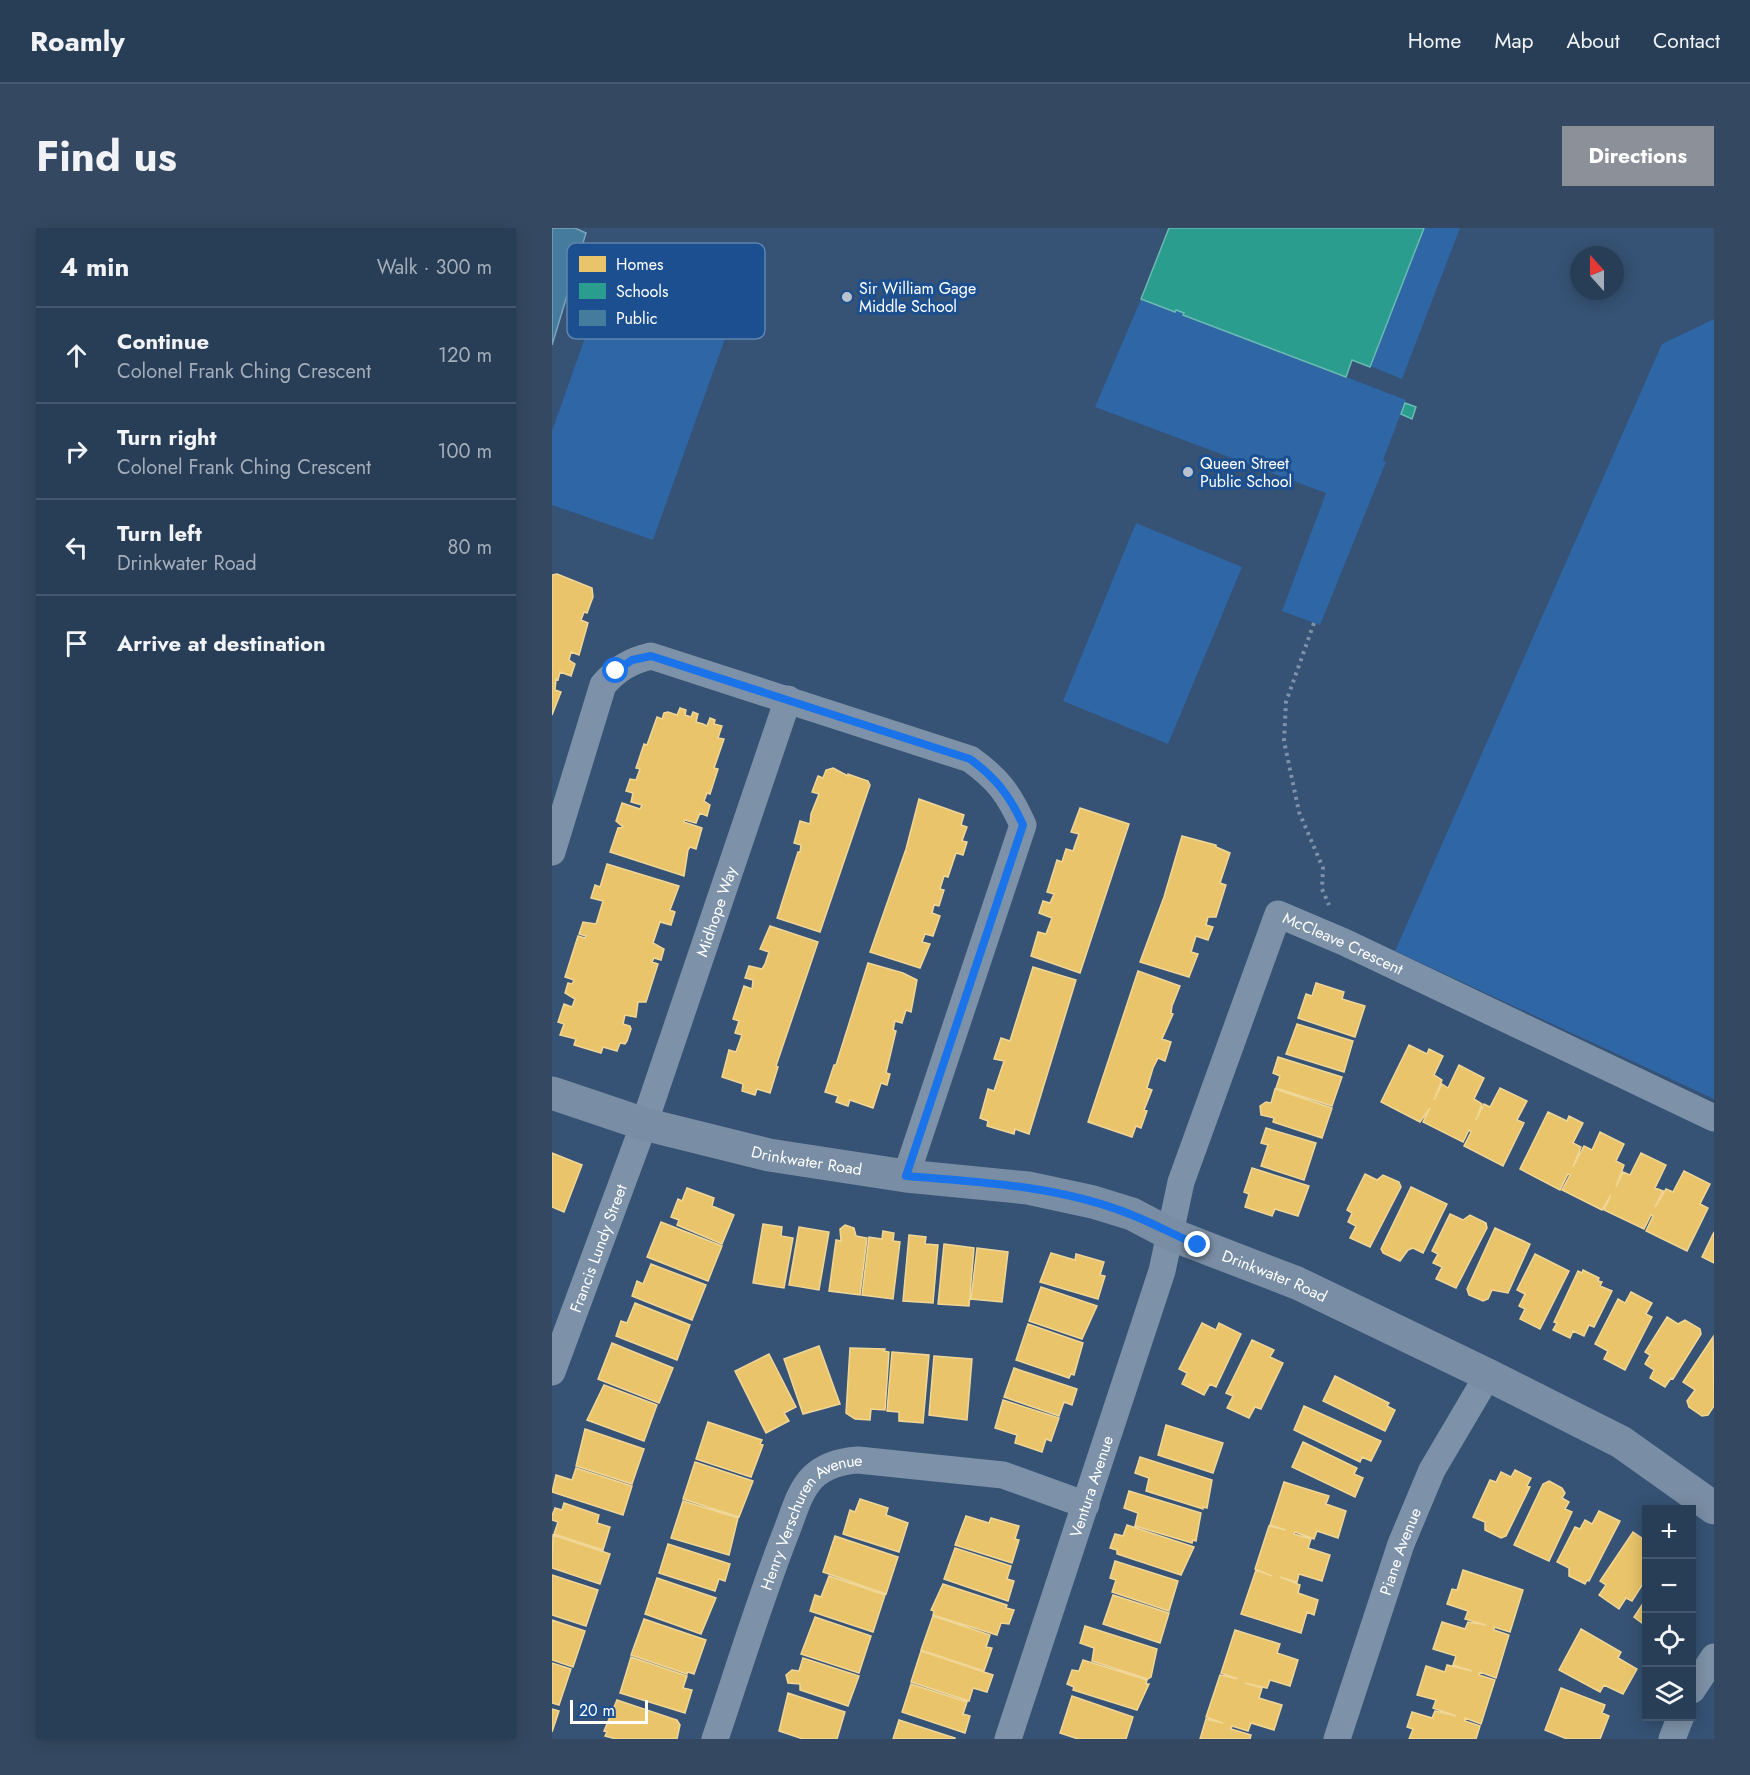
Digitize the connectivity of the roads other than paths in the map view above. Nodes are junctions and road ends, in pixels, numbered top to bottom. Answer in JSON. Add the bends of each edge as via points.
{"nodes":[{"id":1,"x":788,"y":699,"type":"junction"},
{"id":2,"x":552,"y":852,"type":"edge"},
{"id":3,"x":552,"y":1093,"type":"edge"},
{"id":4,"x":1714,"y":1118,"type":"edge"},
{"id":5,"x":644,"y":1124,"type":"junction"},
{"id":6,"x":906,"y":1176,"type":"junction"},
{"id":7,"x":1170,"y":1234,"type":"junction"},
{"id":8,"x":552,"y":1372,"type":"edge"},
{"id":9,"x":1488,"y":1375,"type":"junction"},
{"id":10,"x":1086,"y":1505,"type":"junction"},
{"id":11,"x":1714,"y":1508,"type":"edge"},
{"id":12,"x":1714,"y":1657,"type":"edge"},
{"id":13,"x":1696,"y":1684,"type":"edge"},
{"id":14,"x":1679,"y":1721,"type":"edge"},
{"id":15,"x":715,"y":1739,"type":"edge"},
{"id":16,"x":1008,"y":1739,"type":"edge"},
{"id":17,"x":1337,"y":1739,"type":"edge"},
{"id":18,"x":1672,"y":1739,"type":"edge"}],
"edges":[{"from":1,"to":2,"type":"street","via":[[651,656],[632,660],[603,685]]},
{"from":1,"to":5,"type":"street","name":"Midhope Way"},
{"from":1,"to":6,"type":"street","via":[[970,759],[994,776],[1023,825]]},
{"from":3,"to":5,"type":"street","name":"Drinkwater Road"},
{"from":4,"to":7,"type":"street","name":"McCleave Crescent","via":[[1278,914],[1181,1182]]},
{"from":5,"to":6,"type":"street","name":"Drinkwater Road","via":[[770,1155]]},
{"from":5,"to":8,"type":"street","name":"Francis Lundy Street"},
{"from":6,"to":7,"type":"street","name":"Drinkwater Road","via":[[987,1183],[1064,1196],[1132,1215]]},
{"from":7,"to":9,"type":"street","name":"Drinkwater Road","via":[[1297,1283]]},
{"from":7,"to":10,"type":"street","name":"Ventura Avenue","via":[[1162,1271]]},
{"from":9,"to":11,"type":"street","name":"Drinkwater Road","via":[[1621,1442]]},
{"from":9,"to":17,"type":"street","name":"Piane Avenue","via":[[1432,1470],[1401,1544]]},
{"from":10,"to":15,"type":"street","name":"Henry Verschuren Avenue","via":[[1004,1475],[858,1460],[826,1467],[803,1490],[774,1563]]},
{"from":10,"to":16,"type":"street","name":"Ventura Avenue"},
{"from":12,"to":13,"type":"street"},
{"from":14,"to":18,"type":"street"}]}
